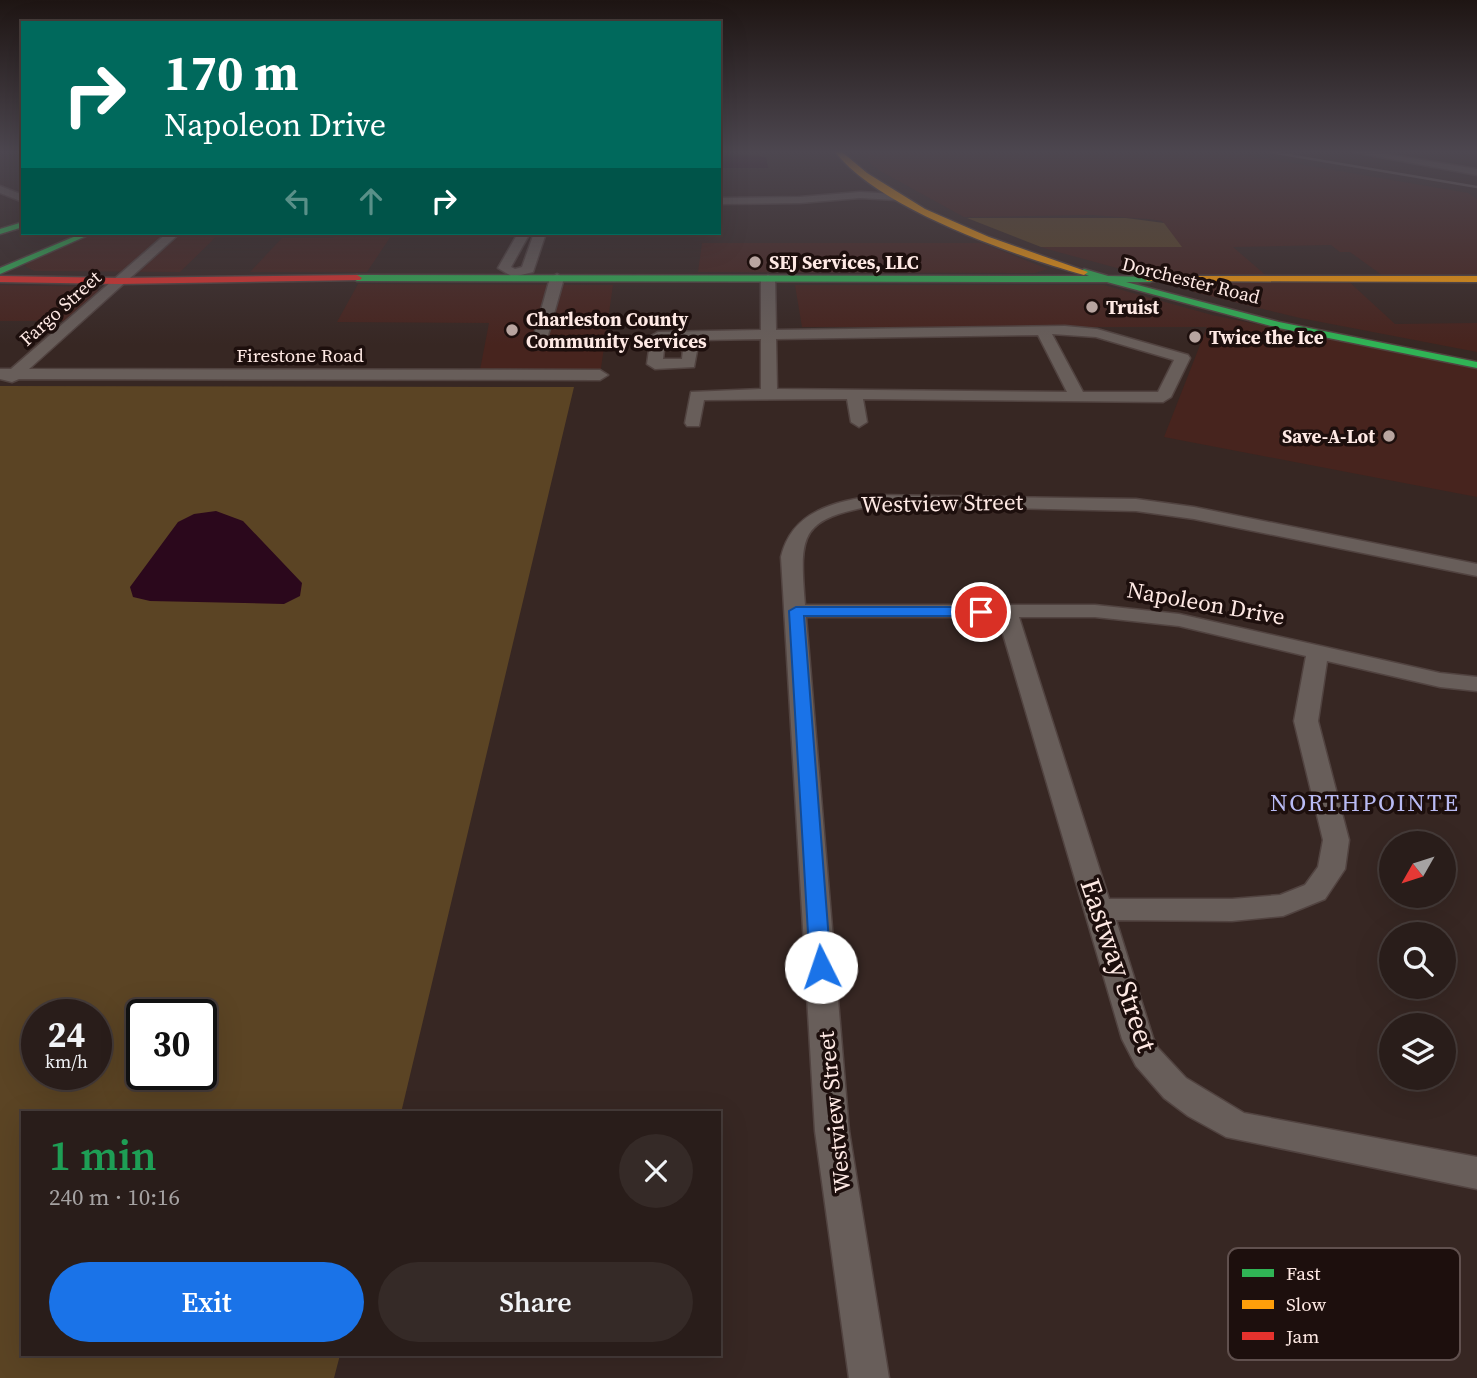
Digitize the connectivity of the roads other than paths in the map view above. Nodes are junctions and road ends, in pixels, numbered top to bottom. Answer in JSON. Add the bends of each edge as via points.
{"nodes":[{"id":1,"x":936,"y":216,"type":"edge"},
{"id":2,"x":959,"y":216,"type":"edge"},
{"id":3,"x":21,"y":230,"type":"edge"},
{"id":4,"x":0,"y":232,"type":"edge"},
{"id":5,"x":21,"y":234,"type":"edge"},
{"id":6,"x":85,"y":235,"type":"edge"},
{"id":7,"x":172,"y":235,"type":"edge"},
{"id":8,"x":523,"y":235,"type":"edge"},
{"id":9,"x":539,"y":235,"type":"edge"},
{"id":10,"x":0,"y":248,"type":"edge"},
{"id":11,"x":0,"y":275,"type":"edge"},
{"id":12,"x":512,"y":275,"type":"junction"},
{"id":13,"x":1096,"y":277,"type":"junction"},
{"id":14,"x":557,"y":278,"type":"junction"},
{"id":15,"x":1135,"y":278,"type":"junction"},
{"id":16,"x":122,"y":279,"type":"junction"},
{"id":17,"x":768,"y":279,"type":"junction"},
{"id":18,"x":1477,"y":279,"type":"edge"},
{"id":19,"x":1043,"y":331,"type":"junction"},
{"id":20,"x":769,"y":334,"type":"junction"},
{"id":21,"x":692,"y":335,"type":"dead end"},
{"id":22,"x":538,"y":346,"type":"dead end"},
{"id":23,"x":1477,"y":356,"type":"edge"},
{"id":24,"x":1477,"y":365,"type":"edge"},
{"id":25,"x":600,"y":375,"type":"dead end"},
{"id":26,"x":7,"y":378,"type":"edge"},
{"id":27,"x":769,"y":394,"type":"junction"},
{"id":28,"x":853,"y":395,"type":"junction"},
{"id":29,"x":1078,"y":398,"type":"junction"},
{"id":30,"x":859,"y":422,"type":"dead end"},
{"id":31,"x":693,"y":423,"type":"dead end"},
{"id":32,"x":1477,"y":570,"type":"edge"},
{"id":33,"x":796,"y":611,"type":"junction"},
{"id":34,"x":1007,"y":612,"type":"junction"},
{"id":35,"x":1318,"y":650,"type":"junction"},
{"id":36,"x":1477,"y":684,"type":"edge"},
{"id":37,"x":1098,"y":909,"type":"junction"},
{"id":38,"x":1477,"y":1173,"type":"edge"},
{"id":39,"x":869,"y":1378,"type":"edge"}],
"edges":[{"from":1,"to":13,"type":"main road","name":"Dorchester Road"},
{"from":2,"to":15,"type":"main road","name":"Dorchester Road","via":[[1043,250]]},
{"from":3,"to":4,"type":"main road"},
{"from":5,"to":10,"type":"main road"},
{"from":6,"to":11,"type":"main road"},
{"from":7,"to":16,"type":"street","name":"Fargo Street"},
{"from":8,"to":12,"type":"street","via":[[504,268]]},
{"from":9,"to":12,"type":"street","via":[[528,269]]},
{"from":11,"to":16,"type":"main road"},
{"from":12,"to":14,"type":"main road"},
{"from":12,"to":16,"type":"main road"},
{"from":13,"to":15,"type":"main road"},
{"from":13,"to":17,"type":"main road"},
{"from":13,"to":24,"type":"main road","name":"Dorchester Road","via":[[1365,346]]},
{"from":14,"to":17,"type":"main road"},
{"from":14,"to":22,"type":"street"},
{"from":15,"to":18,"type":"main road"},
{"from":15,"to":23,"type":"main road","name":"Dorchester Road","via":[[1370,338]]},
{"from":16,"to":26,"type":"street","name":"Fargo Street"},
{"from":17,"to":20,"type":"street"},
{"from":19,"to":20,"type":"street"},
{"from":19,"to":29,"type":"street"},
{"from":19,"to":29,"type":"street","via":[[1097,333],[1183,358],[1163,397]]},
{"from":20,"to":21,"type":"street"},
{"from":20,"to":27,"type":"street"},
{"from":25,"to":26,"type":"street","name":"Firestone Road"},
{"from":27,"to":28,"type":"street"},
{"from":27,"to":31,"type":"street","via":[[697,395]]},
{"from":28,"to":29,"type":"street"},
{"from":28,"to":30,"type":"street"},
{"from":32,"to":33,"type":"street","name":"Westview Street","via":[[1136,505],[877,500],[823,514],[792,541]]},
{"from":33,"to":34,"type":"street","name":"Napoleon Drive"},
{"from":33,"to":39,"type":"street","name":"Westview Street","via":[[832,1131]]},
{"from":34,"to":35,"type":"street","name":"Napoleon Drive","via":[[1139,614]]},
{"from":34,"to":37,"type":"street","name":"Eastway Street"},
{"from":35,"to":36,"type":"street","name":"Napoleon Drive","via":[[1440,680]]},
{"from":35,"to":37,"type":"street","via":[[1306,721],[1336,841],[1331,869],[1315,892],[1283,905],[1232,910]]},
{"from":37,"to":38,"type":"street","name":"Eastway Street","via":[[1138,1039],[1160,1073],[1200,1106],[1238,1127]]}]}
